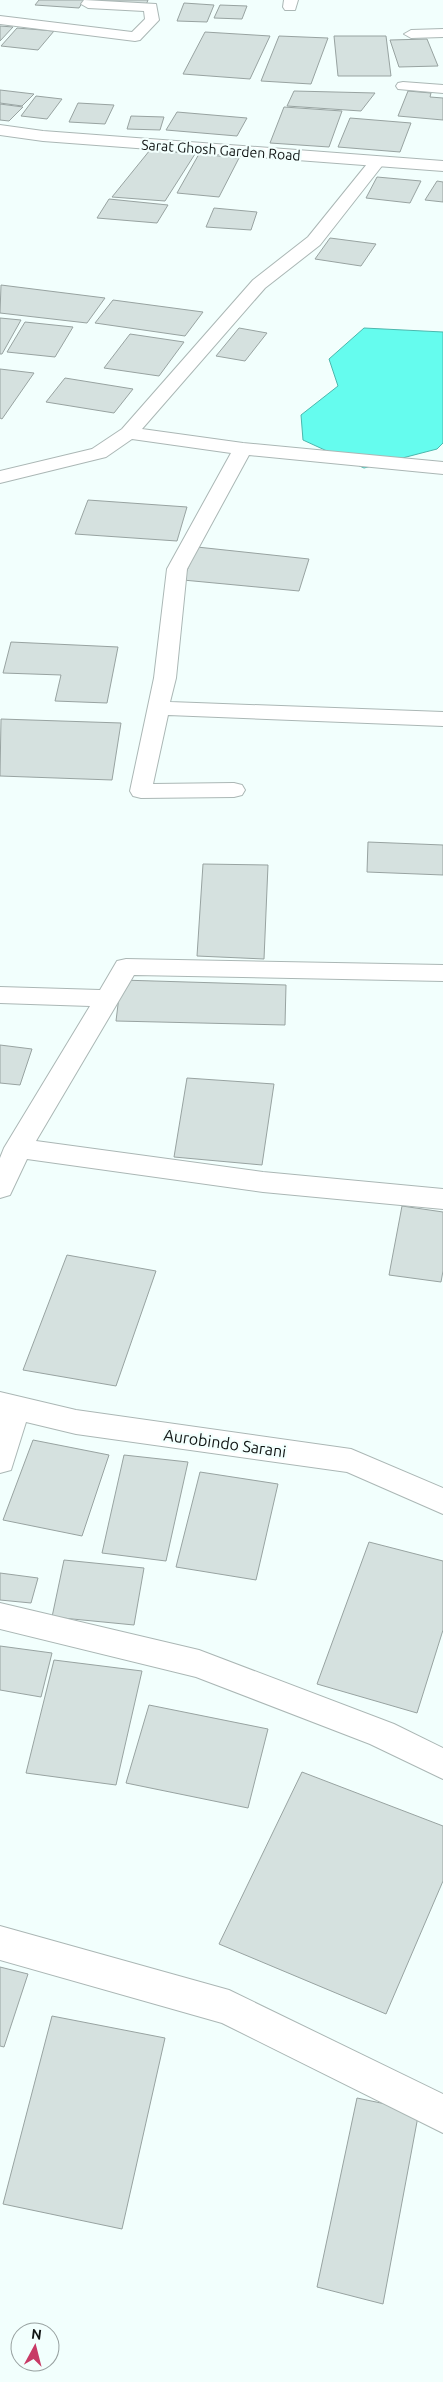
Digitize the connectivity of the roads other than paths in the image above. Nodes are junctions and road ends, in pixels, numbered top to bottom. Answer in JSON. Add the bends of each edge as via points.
{"nodes":[{"id":1,"x":91,"y":0,"type":"edge"},
{"id":2,"x":0,"y":20,"type":"edge"},
{"id":3,"x":443,"y":33,"type":"edge"},
{"id":4,"x":411,"y":34,"type":"dead end"},
{"id":5,"x":403,"y":86,"type":"dead end"},
{"id":6,"x":443,"y":88,"type":"edge"},
{"id":7,"x":0,"y":130,"type":"edge"},
{"id":8,"x":377,"y":162,"type":"junction"},
{"id":9,"x":443,"y":166,"type":"edge"},
{"id":10,"x":129,"y":433,"type":"junction"},
{"id":11,"x":243,"y":448,"type":"junction"},
{"id":12,"x":443,"y":468,"type":"edge"},
{"id":13,"x":0,"y":477,"type":"edge"},
{"id":14,"x":158,"y":708,"type":"junction"},
{"id":15,"x":443,"y":719,"type":"edge"},
{"id":16,"x":234,"y":790,"type":"dead end"},
{"id":17,"x":443,"y":973,"type":"edge"},
{"id":18,"x":0,"y":995,"type":"edge"},
{"id":19,"x":108,"y":998,"type":"junction"},
{"id":20,"x":18,"y":1148,"type":"junction"},
{"id":21,"x":0,"y":1188,"type":"edge"},
{"id":22,"x":443,"y":1199,"type":"edge"},
{"id":23,"x":7,"y":1406,"type":"edge"},
{"id":24,"x":0,"y":1461,"type":"edge"},
{"id":25,"x":443,"y":1502,"type":"edge"},
{"id":26,"x":0,"y":1616,"type":"edge"},
{"id":27,"x":443,"y":1764,"type":"edge"},
{"id":28,"x":0,"y":1943,"type":"edge"},
{"id":29,"x":443,"y":2114,"type":"edge"}],
"edges":[{"from":1,"to":2,"type":"street","via":[[88,4],[151,7],[152,20],[135,37]]},
{"from":3,"to":4,"type":"street"},
{"from":5,"to":6,"type":"street"},
{"from":7,"to":8,"type":"street","name":"Sarat Ghosh Garden Road"},
{"from":8,"to":9,"type":"street","name":"Sarat Ghosh Garden Road"},
{"from":8,"to":10,"type":"street","via":[[314,241],[259,284]]},
{"from":10,"to":11,"type":"street"},
{"from":10,"to":13,"type":"street","via":[[99,453]]},
{"from":11,"to":12,"type":"street"},
{"from":11,"to":14,"type":"street","via":[[177,569],[165,678]]},
{"from":14,"to":15,"type":"street"},
{"from":14,"to":16,"type":"street","via":[[141,791]]},
{"from":17,"to":19,"type":"street","via":[[126,967]]},
{"from":18,"to":19,"type":"street"},
{"from":19,"to":20,"type":"street"},
{"from":20,"to":21,"type":"street"},
{"from":20,"to":22,"type":"street","via":[[263,1182]]},
{"from":23,"to":24,"type":"street"},
{"from":23,"to":25,"type":"street","name":"Aurobindo Sarani","via":[[76,1422],[351,1461]]},
{"from":26,"to":27,"type":"street","via":[[199,1664],[382,1734]]},
{"from":28,"to":29,"type":"street","via":[[229,2007]]}]}
